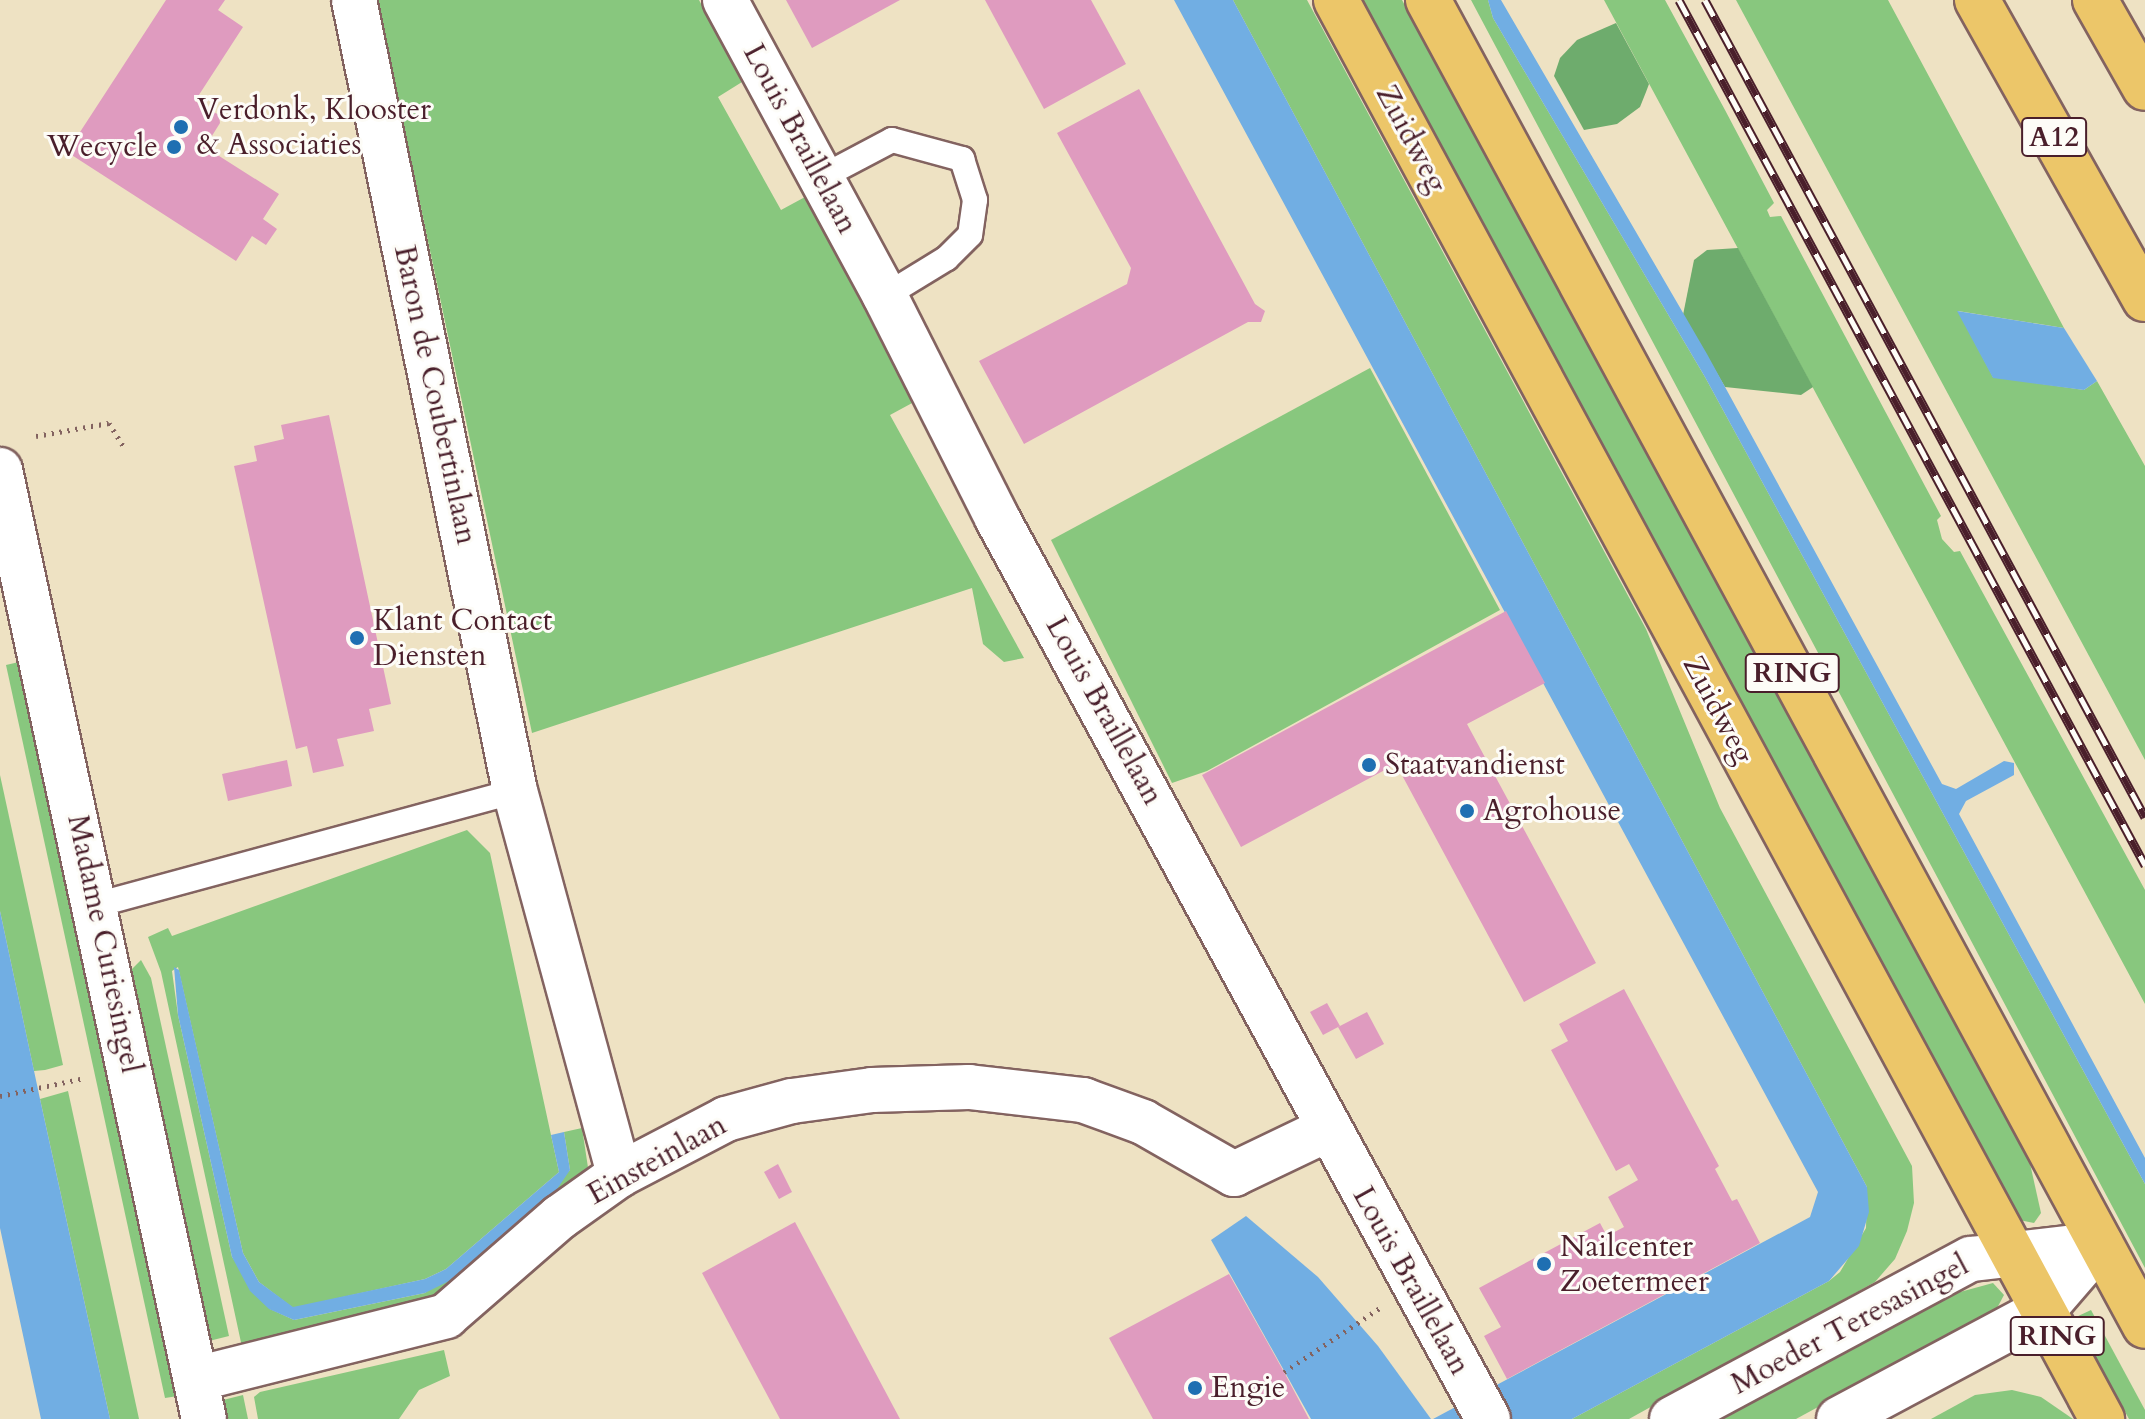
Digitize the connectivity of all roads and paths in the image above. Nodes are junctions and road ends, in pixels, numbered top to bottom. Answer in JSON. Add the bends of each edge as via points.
{"nodes":[{"id":1,"x":354,"y":0,"type":"edge"},
{"id":2,"x":725,"y":0,"type":"edge"},
{"id":3,"x":1336,"y":0,"type":"edge"},
{"id":4,"x":1428,"y":0,"type":"edge"},
{"id":5,"x":1977,"y":0,"type":"edge"},
{"id":6,"x":2095,"y":0,"type":"edge"},
{"id":7,"x":2145,"y":88,"type":"edge"},
{"id":8,"x":822,"y":177,"type":"junction"},
{"id":9,"x":885,"y":296,"type":"junction"},
{"id":10,"x":2145,"y":299,"type":"edge"},
{"id":11,"x":36,"y":436,"type":"dead end"},
{"id":12,"x":124,"y":447,"type":"dead end"},
{"id":13,"x":0,"y":470,"type":"edge"},
{"id":14,"x":9,"y":556,"type":"edge"},
{"id":15,"x":515,"y":791,"type":"junction"},
{"id":16,"x":96,"y":905,"type":"junction"},
{"id":17,"x":85,"y":1078,"type":"dead end"},
{"id":18,"x":0,"y":1096,"type":"edge"},
{"id":19,"x":1328,"y":1129,"type":"junction"},
{"id":20,"x":619,"y":1175,"type":"junction"},
{"id":21,"x":2100,"y":1244,"type":"junction"},
{"id":22,"x":2013,"y":1254,"type":"junction"},
{"id":23,"x":1412,"y":1286,"type":"junction"},
{"id":24,"x":2043,"y":1310,"type":"junction"},
{"id":25,"x":2145,"y":1326,"type":"edge"},
{"id":26,"x":1284,"y":1372,"type":"dead end"},
{"id":27,"x":200,"y":1399,"type":"edge"},
{"id":28,"x":1478,"y":1402,"type":"edge"},
{"id":29,"x":1672,"y":1419,"type":"edge"},
{"id":30,"x":1839,"y":1419,"type":"edge"},
{"id":31,"x":2102,"y":1419,"type":"edge"}],
"edges":[{"from":1,"to":15,"type":"street","name":"Baron de Coubertinlaan"},
{"from":2,"to":8,"type":"street","name":"Louis Braillelaan"},
{"from":3,"to":22,"type":"main road","name":"Zuidweg","number":"RING"},
{"from":4,"to":21,"type":"main road","number":"RING"},
{"from":5,"to":10,"type":"main road","number":"A12"},
{"from":6,"to":7,"type":"main road"},
{"from":8,"to":9,"type":"street","name":"Louis Braillelaan"},
{"from":8,"to":9,"type":"lane","via":[[892,140],[962,159],[975,200],[970,235],[947,258]]},
{"from":9,"to":19,"type":"street","name":"Louis Braillelaan","via":[[997,518]]},
{"from":11,"to":12,"type":"path","via":[[109,423]]},
{"from":13,"to":14,"type":"street","name":"Madame Curiesingel"},
{"from":14,"to":16,"type":"street","name":"Madame Curiesingel"},
{"from":15,"to":16,"type":"lane"},
{"from":15,"to":20,"type":"street","name":"Baron de Coubertinlaan"},
{"from":16,"to":27,"type":"street","name":"Madame Curiesingel"},
{"from":17,"to":18,"type":"path"},
{"from":19,"to":20,"type":"street","name":"Einsteinlaan","via":[[1234,1174],[1143,1122],[1083,1100],[969,1087],[872,1090],[792,1101],[726,1119]]},
{"from":19,"to":23,"type":"street","name":"Louis Braillelaan"},
{"from":20,"to":27,"type":"street","name":"Einsteinlaan","via":[[560,1217],[446,1316]]},
{"from":21,"to":22,"type":"street","name":"Moeder Teresasingel"},
{"from":21,"to":24,"type":"street"},
{"from":21,"to":25,"type":"main road","number":"RING"},
{"from":22,"to":24,"type":"main road","name":"Zuidweg","number":"RING"},
{"from":22,"to":29,"type":"street","name":"Moeder Teresasingel","via":[[1971,1259]]},
{"from":23,"to":26,"type":"path"},
{"from":23,"to":28,"type":"street","name":"Louis Braillelaan"},
{"from":24,"to":30,"type":"street"},
{"from":24,"to":31,"type":"main road","name":"Zuidweg","number":"RING"}]}
